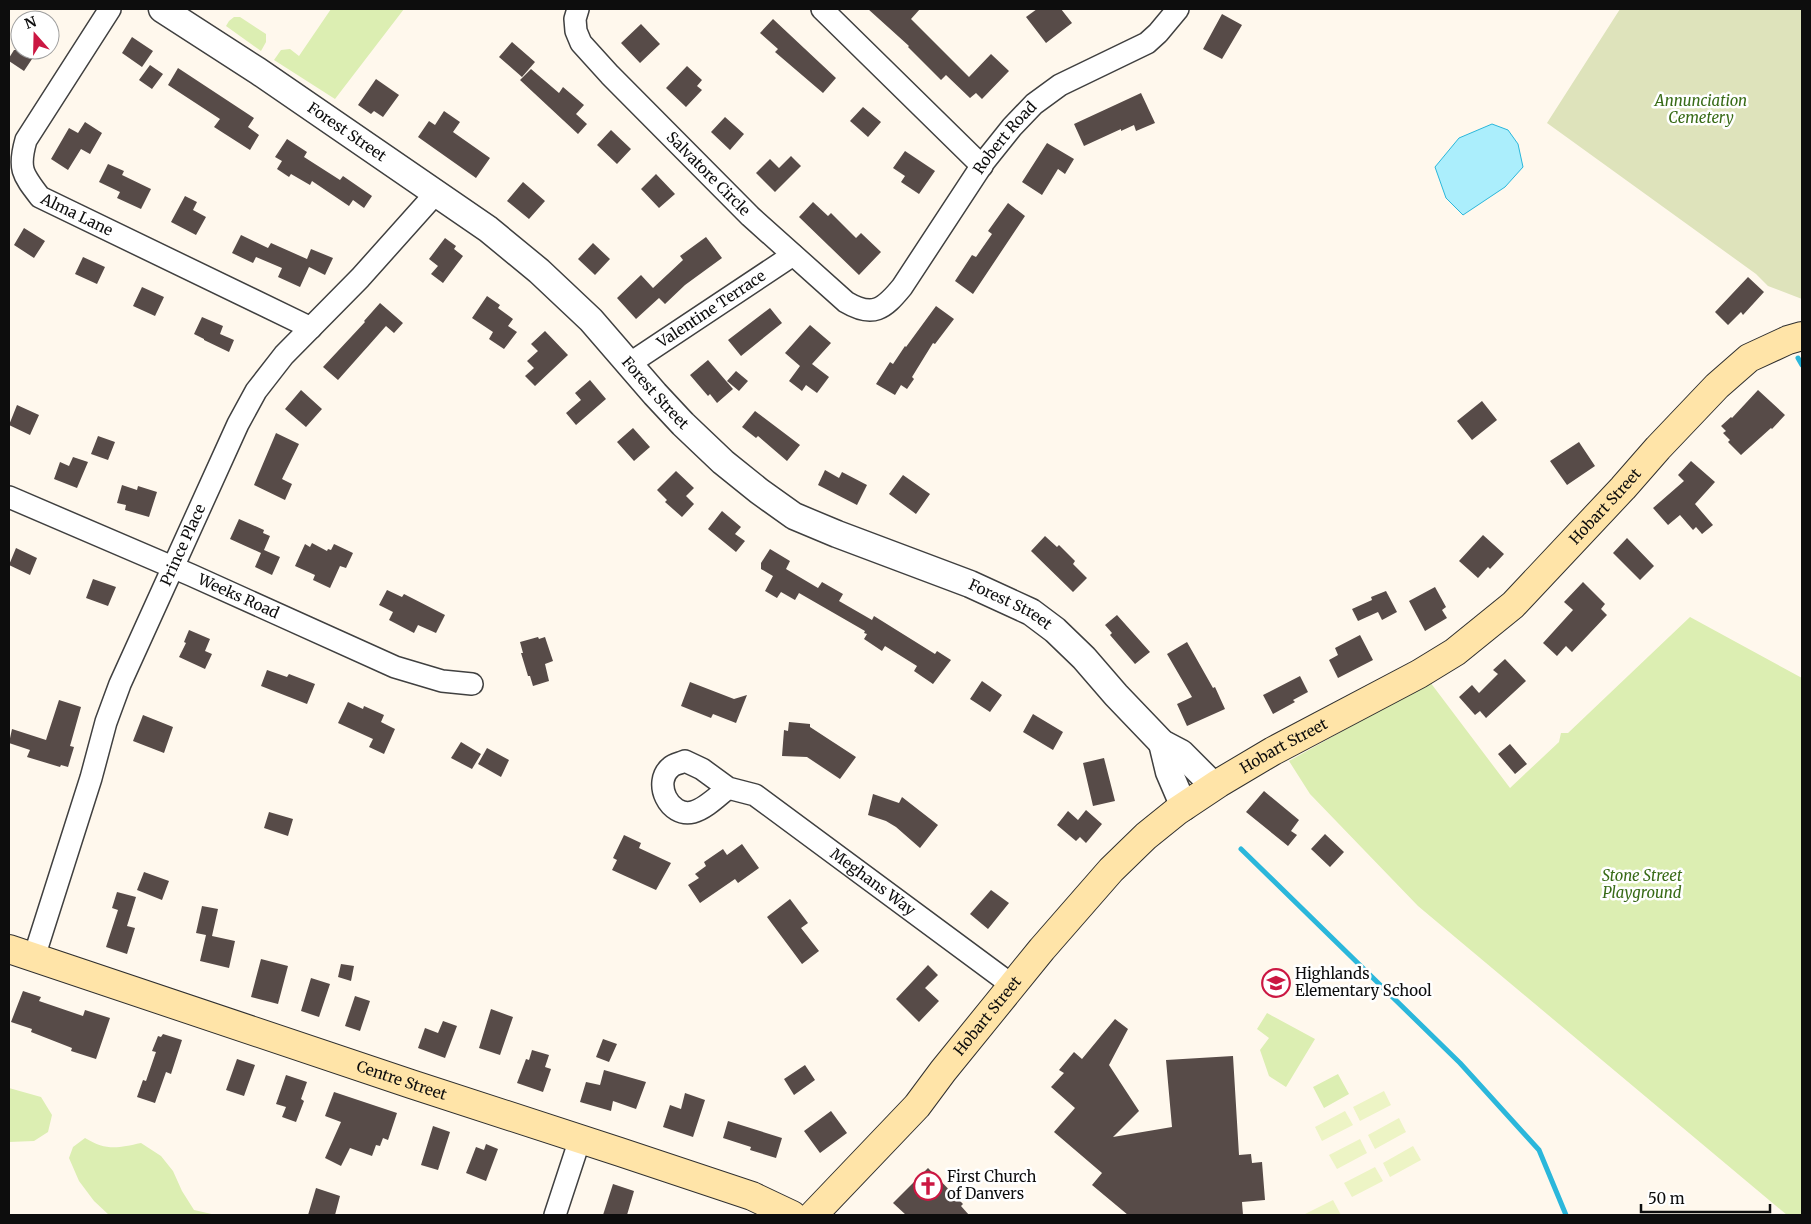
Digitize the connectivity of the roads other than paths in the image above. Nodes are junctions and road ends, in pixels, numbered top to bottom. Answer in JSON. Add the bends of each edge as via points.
{"nodes":[{"id":1,"x":110,"y":9,"type":"edge"},
{"id":2,"x":162,"y":9,"type":"edge"},
{"id":3,"x":578,"y":9,"type":"edge"},
{"id":4,"x":822,"y":9,"type":"edge"},
{"id":5,"x":1178,"y":9,"type":"edge"},
{"id":6,"x":982,"y":166,"type":"junction"},
{"id":7,"x":436,"y":193,"type":"junction"},
{"id":8,"x":793,"y":255,"type":"junction"},
{"id":9,"x":873,"y":309,"type":"joint"},
{"id":10,"x":311,"y":328,"type":"junction"},
{"id":11,"x":1802,"y":336,"type":"edge"},
{"id":12,"x":629,"y":364,"type":"junction"},
{"id":13,"x":9,"y":496,"type":"edge"},
{"id":14,"x":173,"y":568,"type":"junction"},
{"id":15,"x":472,"y":684,"type":"dead end"},
{"id":16,"x":1162,"y":743,"type":"junction"},
{"id":17,"x":1214,"y":786,"type":"junction"},
{"id":18,"x":728,"y":788,"type":"dead end"},
{"id":19,"x":1184,"y":807,"type":"junction"},
{"id":20,"x":21,"y":953,"type":"edge"},
{"id":21,"x":1012,"y":985,"type":"junction"},
{"id":22,"x":580,"y":1139,"type":"junction"},
{"id":23,"x":555,"y":1215,"type":"edge"},
{"id":24,"x":792,"y":1215,"type":"edge"},
{"id":25,"x":813,"y":1215,"type":"edge"}],
"edges":[{"from":1,"to":10,"type":"street","name":"Alma Lane","via":[[26,140],[21,158],[22,170],[29,183],[40,197]]},
{"from":2,"to":7,"type":"street","name":"Forest Street"},
{"from":3,"to":8,"type":"street","name":"Salvatore Circle","via":[[576,31],[581,43],[750,216]]},
{"from":4,"to":6,"type":"street"},
{"from":5,"to":6,"type":"street","name":"Robert Road","via":[[1148,43],[1060,85],[1034,104]]},
{"from":6,"to":9,"type":"street","name":"Robert Road","via":[[902,287],[890,302]]},
{"from":7,"to":10,"type":"street","name":"Prince Place"},
{"from":7,"to":12,"type":"street","name":"Forest Street","via":[[488,229],[539,271],[591,320]]},
{"from":8,"to":9,"type":"street","name":"Salvatore Circle","via":[[846,302],[859,310]]},
{"from":8,"to":12,"type":"street","name":"Valentine Terrace"},
{"from":10,"to":14,"type":"street","name":"Prince Place","via":[[256,390]]},
{"from":11,"to":17,"type":"main road","name":"Hobart Street","via":[[1749,358],[1717,386],[1513,605],[1456,652]]},
{"from":12,"to":16,"type":"street","name":"Forest Street","via":[[723,462],[794,516],[970,584],[1031,612],[1084,658]]},
{"from":13,"to":14,"type":"street","name":"Weeks Road"},
{"from":14,"to":15,"type":"street","name":"Weeks Road","via":[[395,667],[442,680]]},
{"from":14,"to":20,"type":"street","name":"Prince Place","via":[[114,699],[91,778]]},
{"from":16,"to":17,"type":"street","name":"Forest Street","via":[[1181,753]]},
{"from":16,"to":19,"type":"street","via":[[1169,772]]},
{"from":17,"to":19,"type":"main road","name":"Hobart Street"},
{"from":18,"to":21,"type":"street","name":"Meghans Way","via":[[755,795]]},
{"from":19,"to":21,"type":"main road","name":"Hobart Street","via":[[1146,836],[1111,870]]},
{"from":20,"to":22,"type":"main road","name":"Centre Street"},
{"from":21,"to":25,"type":"main road","name":"Hobart Street","via":[[917,1106]]},
{"from":22,"to":23,"type":"street"},
{"from":22,"to":24,"type":"main road","name":"Centre Street","via":[[752,1196]]}]}
